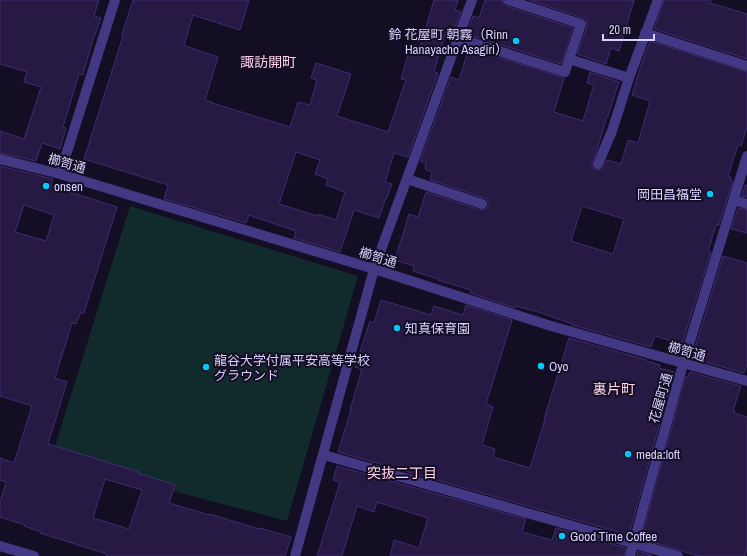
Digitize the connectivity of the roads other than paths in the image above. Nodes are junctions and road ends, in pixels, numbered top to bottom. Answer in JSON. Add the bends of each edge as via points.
{"nodes":[{"id":1,"x":115,"y":0,"type":"edge"},
{"id":2,"x":472,"y":0,"type":"edge"},
{"id":3,"x":508,"y":0,"type":"edge"},
{"id":4,"x":658,"y":0,"type":"edge"},
{"id":5,"x":645,"y":33,"type":"junction"},
{"id":6,"x":458,"y":38,"type":"junction"},
{"id":7,"x":569,"y":59,"type":"junction"},
{"id":8,"x":747,"y":66,"type":"edge"},
{"id":9,"x":629,"y":78,"type":"junction"},
{"id":10,"x":747,"y":156,"type":"edge"},
{"id":11,"x":0,"y":158,"type":"edge"},
{"id":12,"x":598,"y":164,"type":"dead end"},
{"id":13,"x":60,"y":174,"type":"junction"},
{"id":14,"x":407,"y":179,"type":"junction"},
{"id":15,"x":734,"y":200,"type":"junction"},
{"id":16,"x":482,"y":204,"type":"dead end"},
{"id":17,"x":747,"y":204,"type":"edge"},
{"id":18,"x":374,"y":269,"type":"junction"},
{"id":19,"x":683,"y":364,"type":"junction"},
{"id":20,"x":747,"y":381,"type":"edge"},
{"id":21,"x":324,"y":455,"type":"junction"},
{"id":22,"x":634,"y":543,"type":"junction"},
{"id":23,"x":0,"y":546,"type":"edge"},
{"id":24,"x":34,"y":556,"type":"edge"},
{"id":25,"x":295,"y":556,"type":"edge"},
{"id":26,"x":630,"y":556,"type":"edge"},
{"id":27,"x":678,"y":556,"type":"edge"}],
"edges":[{"from":1,"to":13,"type":"street"},
{"from":2,"to":6,"type":"street"},
{"from":3,"to":7,"type":"street","via":[[581,24]]},
{"from":4,"to":5,"type":"street"},
{"from":5,"to":8,"type":"street"},
{"from":5,"to":9,"type":"street"},
{"from":6,"to":7,"type":"street","via":[[565,72]]},
{"from":6,"to":14,"type":"street"},
{"from":7,"to":9,"type":"street"},
{"from":9,"to":12,"type":"street"},
{"from":10,"to":15,"type":"street","name":"花屋町通"},
{"from":11,"to":13,"type":"street","name":"櫛笥通"},
{"from":13,"to":18,"type":"street","name":"櫛笥通"},
{"from":14,"to":16,"type":"street"},
{"from":14,"to":18,"type":"street"},
{"from":15,"to":17,"type":"street"},
{"from":15,"to":19,"type":"street","name":"花屋町通"},
{"from":18,"to":19,"type":"street","name":"櫛笥通","via":[[551,326]]},
{"from":18,"to":21,"type":"street"},
{"from":19,"to":20,"type":"street","name":"櫛笥通"},
{"from":19,"to":22,"type":"street","name":"花屋町通"},
{"from":21,"to":22,"type":"street"},
{"from":21,"to":25,"type":"street"},
{"from":22,"to":26,"type":"street","name":"花屋町通"},
{"from":22,"to":27,"type":"street"},
{"from":23,"to":24,"type":"street"}]}
